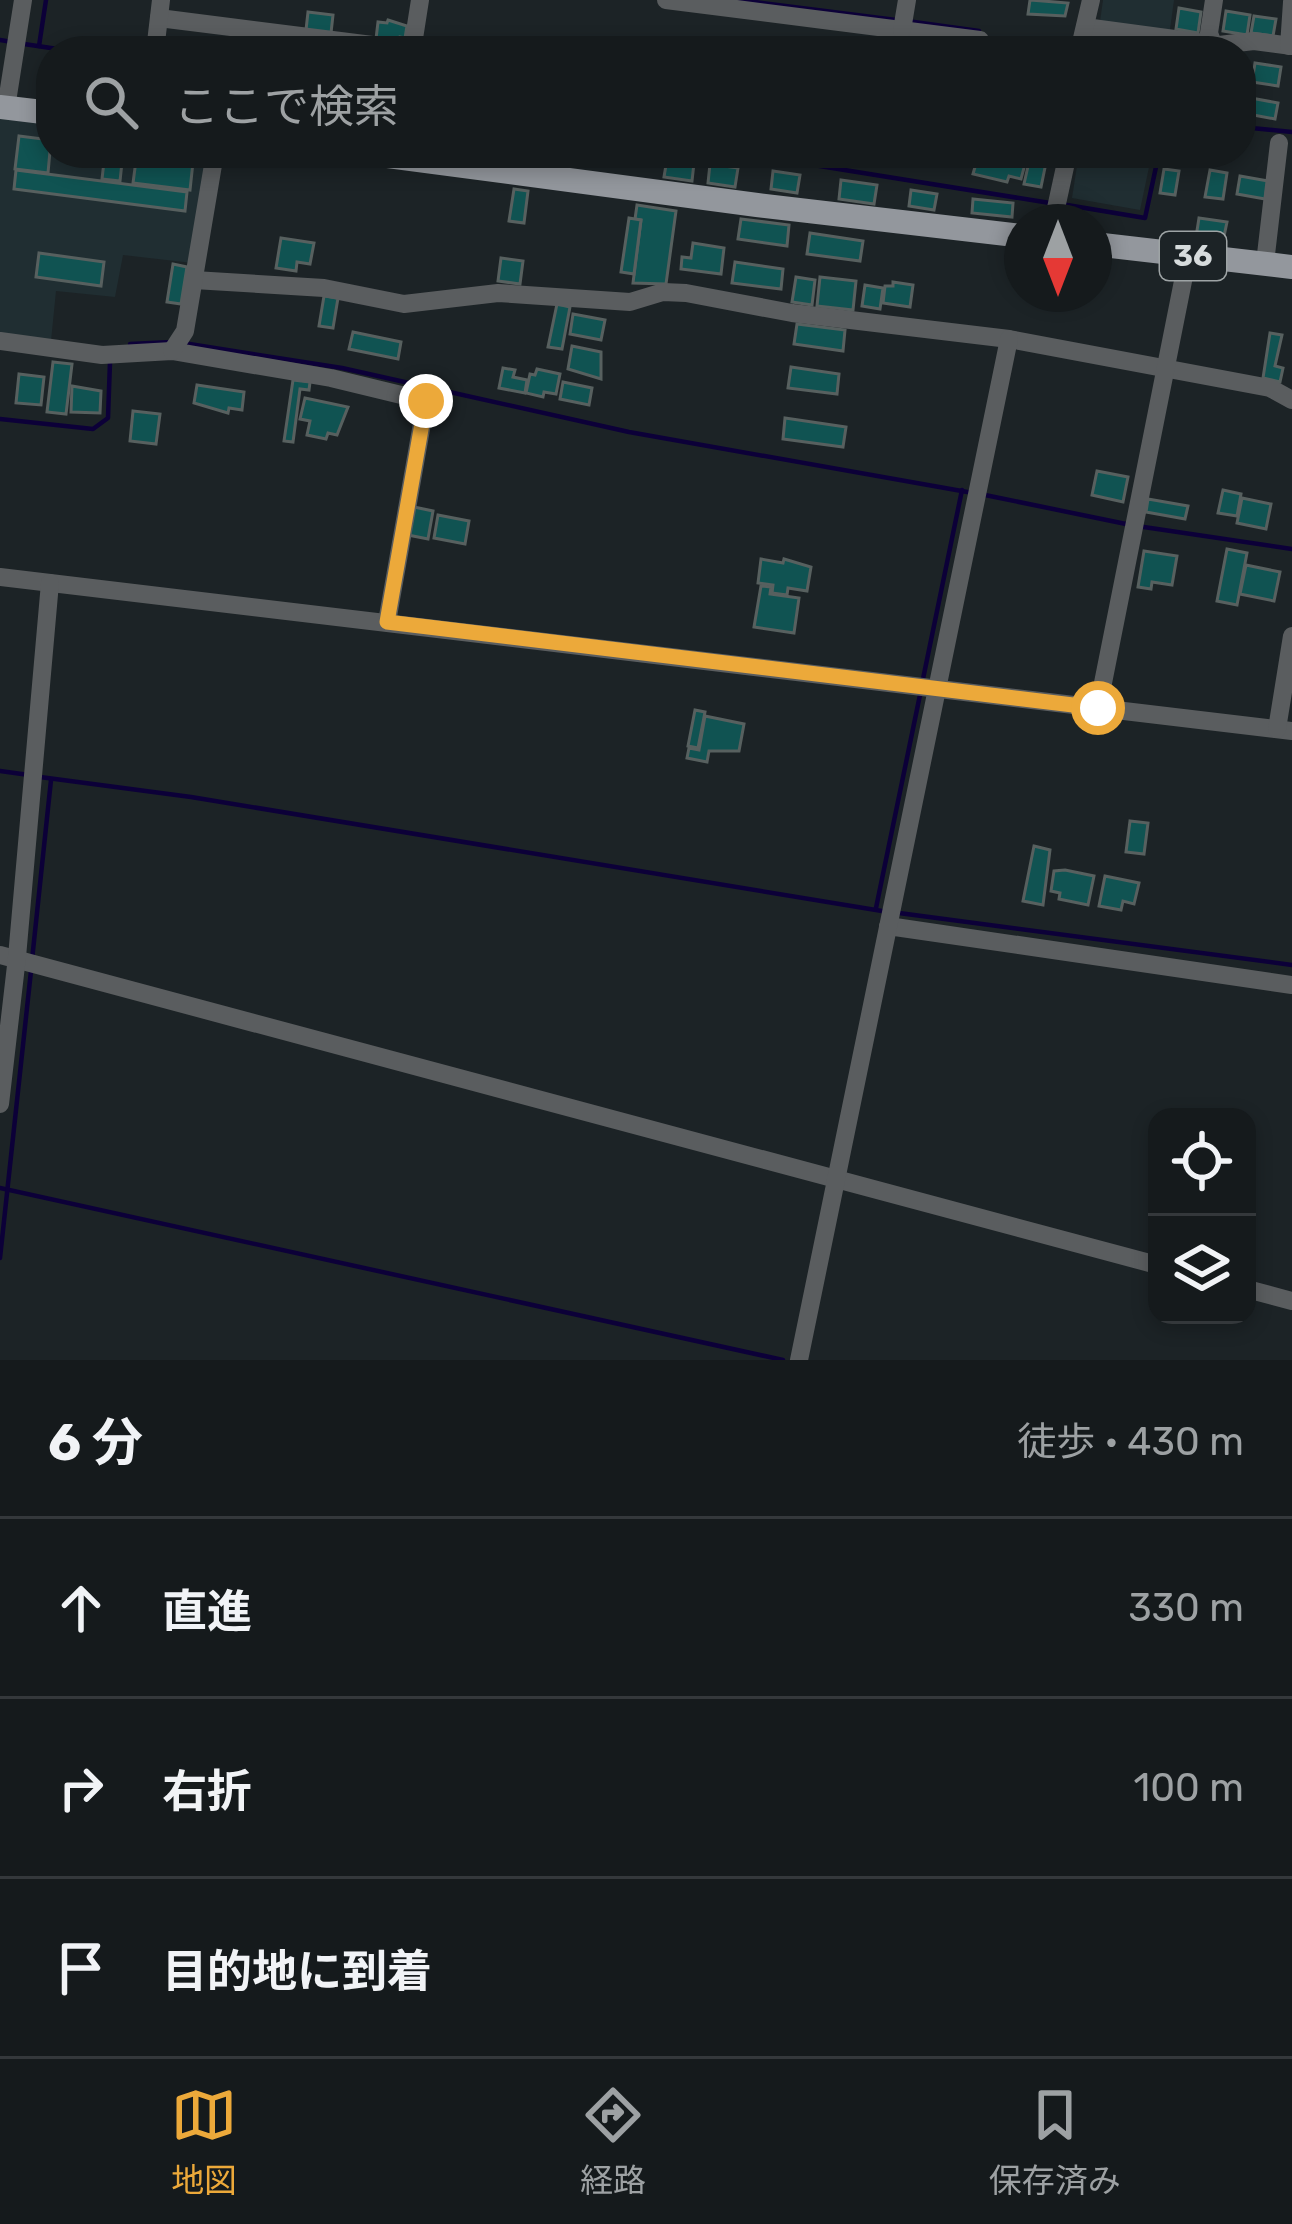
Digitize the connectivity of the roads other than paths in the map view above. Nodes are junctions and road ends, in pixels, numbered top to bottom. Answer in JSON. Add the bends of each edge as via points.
{"nodes":[{"id":1,"x":22,"y":0,"type":"edge"},
{"id":2,"x":420,"y":0,"type":"edge"},
{"id":3,"x":666,"y":0,"type":"edge"},
{"id":4,"x":1091,"y":0,"type":"edge"},
{"id":5,"x":1214,"y":0,"type":"edge"},
{"id":6,"x":1292,"y":2,"type":"edge"},
{"id":7,"x":160,"y":9,"type":"edge"},
{"id":8,"x":904,"y":15,"type":"edge"},
{"id":9,"x":1084,"y":27,"type":"junction"},
{"id":10,"x":322,"y":36,"type":"edge"},
{"id":11,"x":414,"y":36,"type":"edge"},
{"id":12,"x":968,"y":36,"type":"edge"},
{"id":13,"x":1082,"y":36,"type":"edge"},
{"id":14,"x":1152,"y":36,"type":"edge"},
{"id":15,"x":1210,"y":36,"type":"edge"},
{"id":16,"x":1256,"y":41,"type":"edge"},
{"id":17,"x":1290,"y":46,"type":"edge"},
{"id":18,"x":3,"y":107,"type":"edge"},
{"id":19,"x":36,"y":111,"type":"edge"},
{"id":20,"x":1279,"y":142,"type":"dead end"},
{"id":21,"x":213,"y":168,"type":"edge"},
{"id":22,"x":476,"y":168,"type":"edge"},
{"id":23,"x":1065,"y":168,"type":"edge"},
{"id":24,"x":1056,"y":204,"type":"edge"},
{"id":25,"x":1004,"y":234,"type":"edge"},
{"id":26,"x":1112,"y":246,"type":"edge"},
{"id":27,"x":1188,"y":256,"type":"junction"},
{"id":28,"x":1265,"y":263,"type":"junction"},
{"id":29,"x":1292,"y":267,"type":"edge"},
{"id":30,"x":194,"y":280,"type":"junction"},
{"id":31,"x":1009,"y":339,"type":"junction"},
{"id":32,"x":0,"y":341,"type":"edge"},
{"id":33,"x":172,"y":351,"type":"junction"},
{"id":34,"x":1166,"y":366,"type":"junction"},
{"id":35,"x":1292,"y":400,"type":"edge"},
{"id":36,"x":0,"y":577,"type":"edge"},
{"id":37,"x":50,"y":583,"type":"junction"},
{"id":38,"x":387,"y":622,"type":"junction"},
{"id":39,"x":1292,"y":636,"type":"edge"},
{"id":40,"x":927,"y":686,"type":"junction"},
{"id":41,"x":1098,"y":708,"type":"junction"},
{"id":42,"x":1285,"y":730,"type":"edge"},
{"id":43,"x":890,"y":915,"type":"junction"},
{"id":44,"x":21,"y":959,"type":"edge"},
{"id":45,"x":1292,"y":985,"type":"edge"},
{"id":46,"x":0,"y":1104,"type":"edge"},
{"id":47,"x":836,"y":1179,"type":"junction"},
{"id":48,"x":1148,"y":1263,"type":"edge"},
{"id":49,"x":1256,"y":1291,"type":"edge"},
{"id":50,"x":1292,"y":1301,"type":"edge"},
{"id":51,"x":799,"y":1359,"type":"edge"}],
"edges":[{"from":1,"to":18,"type":"street"},
{"from":2,"to":11,"type":"street"},
{"from":3,"to":8,"type":"street"},
{"from":4,"to":9,"type":"street"},
{"from":5,"to":15,"type":"street"},
{"from":6,"to":17,"type":"street"},
{"from":7,"to":10,"type":"street"},
{"from":8,"to":12,"type":"street"},
{"from":9,"to":13,"type":"street"},
{"from":9,"to":14,"type":"street"},
{"from":16,"to":17,"type":"street"},
{"from":18,"to":19,"type":"main road"},
{"from":20,"to":28,"type":"street"},
{"from":21,"to":30,"type":"street"},
{"from":22,"to":25,"type":"main road"},
{"from":23,"to":24,"type":"street"},
{"from":26,"to":27,"type":"main road","number":"36"},
{"from":27,"to":28,"type":"main road","number":"36"},
{"from":27,"to":34,"type":"street"},
{"from":28,"to":29,"type":"main road","number":"36"},
{"from":30,"to":31,"type":"street","via":[[324,288],[404,304],[498,293],[630,302],[686,293]]},
{"from":30,"to":33,"type":"street","via":[[185,331]]},
{"from":31,"to":34,"type":"street"},
{"from":31,"to":40,"type":"street","via":[[976,505]]},
{"from":32,"to":33,"type":"street","via":[[102,355]]},
{"from":33,"to":38,"type":"street","via":[[426,401]]},
{"from":34,"to":35,"type":"street"},
{"from":34,"to":41,"type":"street"},
{"from":36,"to":37,"type":"street"},
{"from":37,"to":38,"type":"street"},
{"from":37,"to":44,"type":"street"},
{"from":38,"to":40,"type":"street"},
{"from":39,"to":42,"type":"street"},
{"from":40,"to":41,"type":"street"},
{"from":40,"to":43,"type":"street"},
{"from":41,"to":42,"type":"street"},
{"from":43,"to":45,"type":"street"},
{"from":43,"to":47,"type":"street"},
{"from":44,"to":46,"type":"street"},
{"from":44,"to":47,"type":"street"},
{"from":47,"to":48,"type":"street"},
{"from":47,"to":51,"type":"street"},
{"from":49,"to":50,"type":"street"}]}
